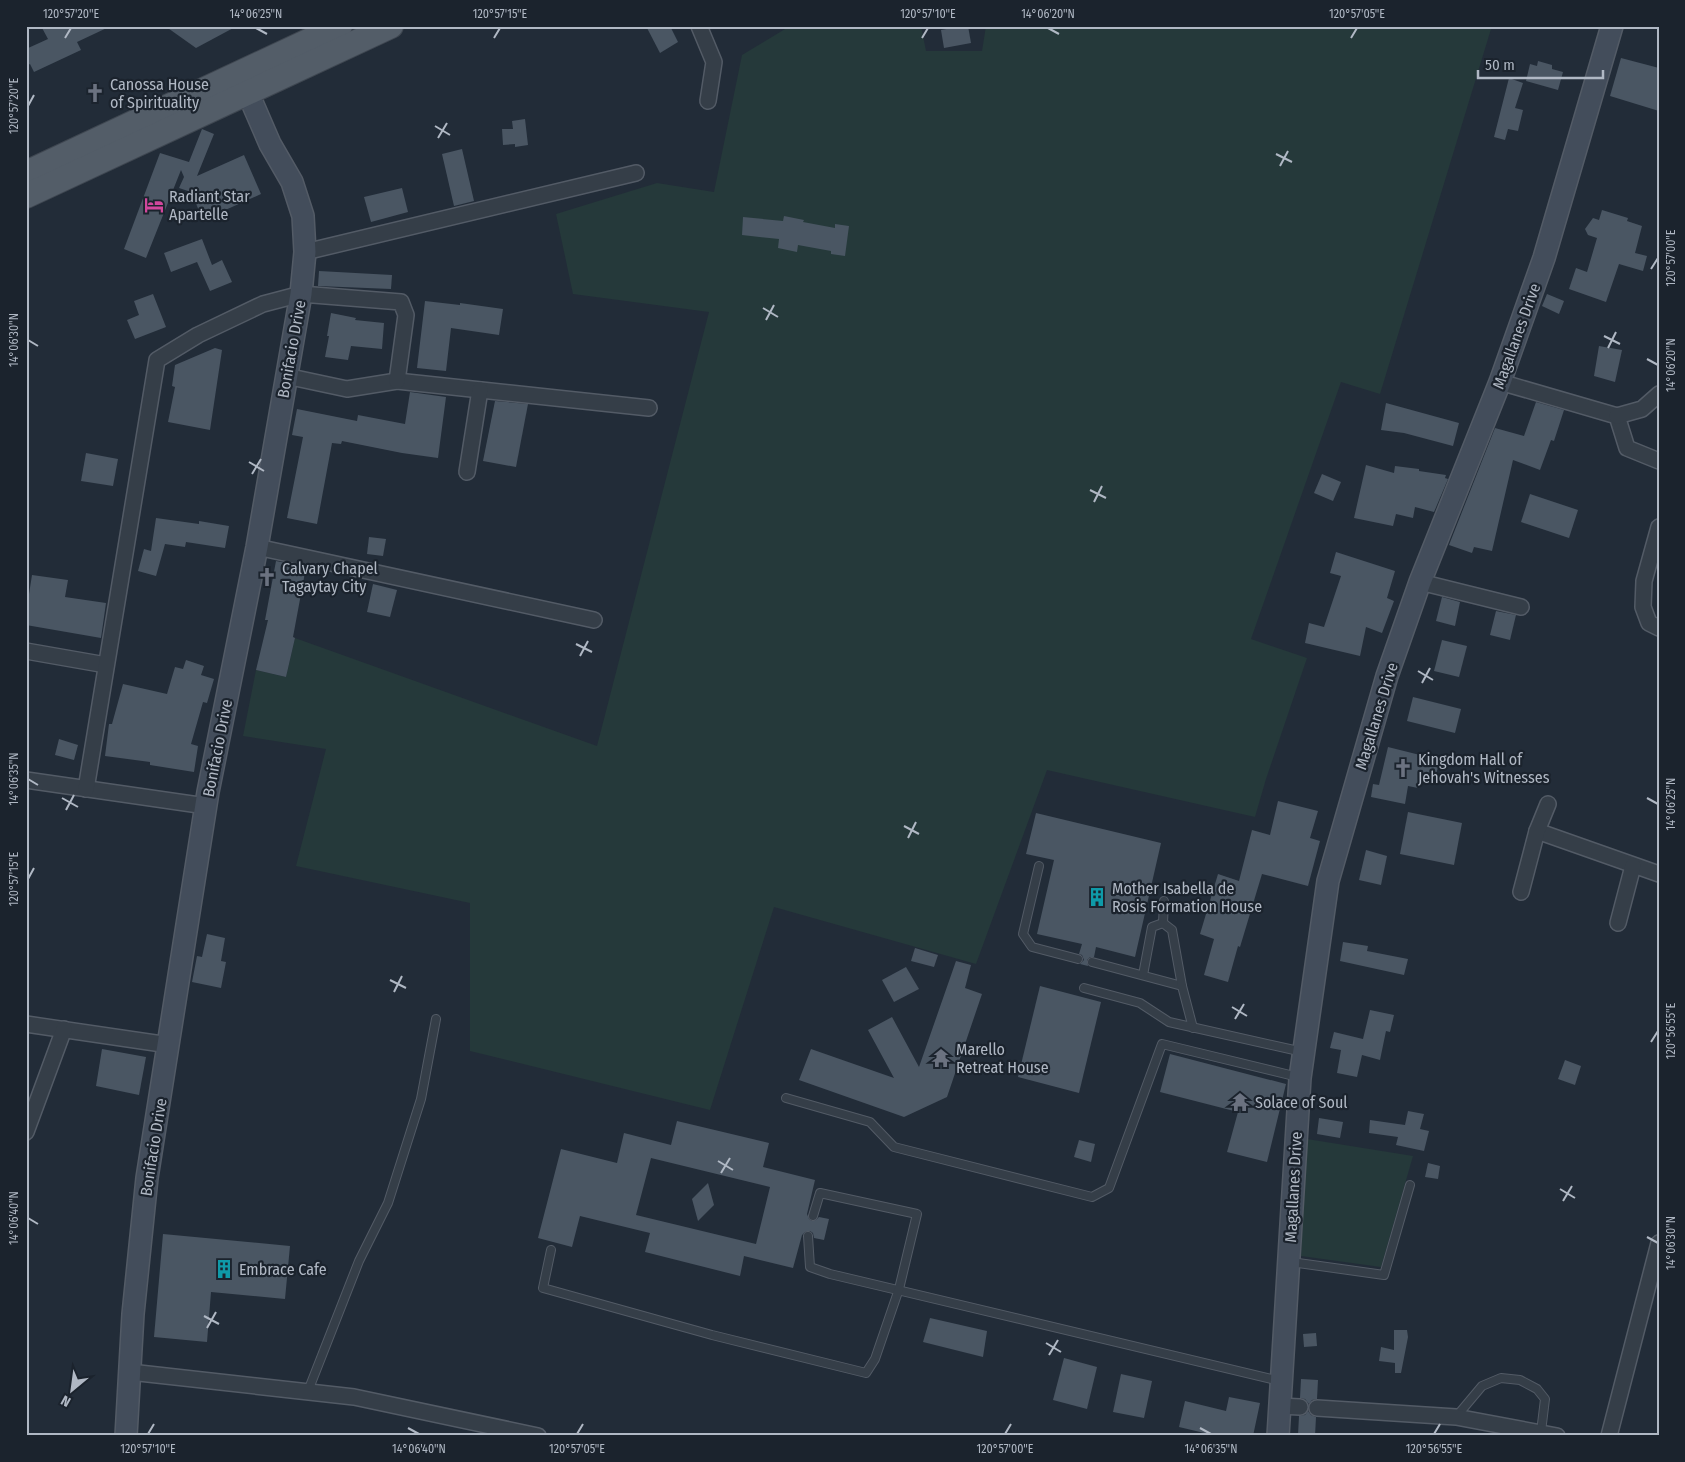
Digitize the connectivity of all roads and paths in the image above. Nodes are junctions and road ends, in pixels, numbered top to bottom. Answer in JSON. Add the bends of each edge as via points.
{"nodes":[{"id":1,"x":340,"y":26,"type":"edge"},
{"id":2,"x":391,"y":26,"type":"edge"},
{"id":3,"x":699,"y":26,"type":"edge"},
{"id":4,"x":1612,"y":26,"type":"edge"},
{"id":5,"x":243,"y":84,"type":"junction"},
{"id":6,"x":708,"y":100,"type":"dead end"},
{"id":7,"x":26,"y":173,"type":"edge"},
{"id":8,"x":636,"y":173,"type":"dead end"},
{"id":9,"x":26,"y":196,"type":"edge"},
{"id":10,"x":305,"y":252,"type":"junction"},
{"id":11,"x":301,"y":294,"type":"junction"},
{"id":12,"x":286,"y":376,"type":"junction"},
{"id":13,"x":397,"y":381,"type":"junction"},
{"id":14,"x":1500,"y":382,"type":"junction"},
{"id":15,"x":480,"y":390,"type":"junction"},
{"id":16,"x":1659,"y":394,"type":"edge"},
{"id":17,"x":649,"y":408,"type":"dead end"},
{"id":18,"x":1617,"y":416,"type":"junction"},
{"id":19,"x":1659,"y":461,"type":"edge"},
{"id":20,"x":467,"y":472,"type":"dead end"},
{"id":21,"x":1659,"y":527,"type":"edge"},
{"id":22,"x":257,"y":547,"type":"junction"},
{"id":23,"x":1420,"y":582,"type":"junction"},
{"id":24,"x":1522,"y":607,"type":"dead end"},
{"id":25,"x":594,"y":620,"type":"dead end"},
{"id":26,"x":1659,"y":628,"type":"edge"},
{"id":27,"x":26,"y":651,"type":"edge"},
{"id":28,"x":106,"y":665,"type":"junction"},
{"id":29,"x":26,"y":780,"type":"edge"},
{"id":30,"x":86,"y":789,"type":"junction"},
{"id":31,"x":1548,"y":804,"type":"dead end"},
{"id":32,"x":206,"y":806,"type":"junction"},
{"id":33,"x":1537,"y":831,"type":"junction"},
{"id":34,"x":1038,"y":866,"type":"dead end"},
{"id":35,"x":1633,"y":866,"type":"junction"},
{"id":36,"x":1659,"y":874,"type":"edge"},
{"id":37,"x":1521,"y":892,"type":"dead end"},
{"id":38,"x":1164,"y":901,"type":"dead end"},
{"id":39,"x":1163,"y":923,"type":"junction"},
{"id":40,"x":1618,"y":923,"type":"dead end"},
{"id":41,"x":1078,"y":959,"type":"dead end"},
{"id":42,"x":1092,"y":962,"type":"dead end"},
{"id":43,"x":1143,"y":975,"type":"junction"},
{"id":44,"x":1182,"y":986,"type":"junction"},
{"id":45,"x":1084,"y":988,"type":"dead end"},
{"id":46,"x":436,"y":1019,"type":"dead end"},
{"id":47,"x":26,"y":1024,"type":"edge"},
{"id":48,"x":1193,"y":1028,"type":"junction"},
{"id":49,"x":64,"y":1029,"type":"junction"},
{"id":50,"x":169,"y":1045,"type":"junction"},
{"id":51,"x":1303,"y":1052,"type":"junction"},
{"id":52,"x":1300,"y":1078,"type":"junction"},
{"id":53,"x":786,"y":1098,"type":"dead end"},
{"id":54,"x":26,"y":1132,"type":"edge"},
{"id":55,"x":1410,"y":1185,"type":"dead end"},
{"id":56,"x":813,"y":1216,"type":"dead end"},
{"id":57,"x":808,"y":1236,"type":"dead end"},
{"id":58,"x":1659,"y":1243,"type":"edge"},
{"id":59,"x":551,"y":1250,"type":"dead end"},
{"id":60,"x":1289,"y":1261,"type":"junction"},
{"id":61,"x":899,"y":1290,"type":"junction"},
{"id":62,"x":130,"y":1372,"type":"junction"},
{"id":63,"x":1280,"y":1381,"type":"junction"},
{"id":64,"x":308,"y":1391,"type":"junction"},
{"id":65,"x":1279,"y":1406,"type":"junction"},
{"id":66,"x":1300,"y":1407,"type":"dead end"},
{"id":67,"x":1316,"y":1408,"type":"dead end"},
{"id":68,"x":1456,"y":1417,"type":"junction"},
{"id":69,"x":1541,"y":1432,"type":"junction"},
{"id":70,"x":126,"y":1436,"type":"edge"},
{"id":71,"x":538,"y":1436,"type":"edge"},
{"id":72,"x":1278,"y":1436,"type":"edge"},
{"id":73,"x":1556,"y":1436,"type":"edge"},
{"id":74,"x":1610,"y":1436,"type":"edge"}],
"edges":[{"from":1,"to":5,"type":"main road"},
{"from":2,"to":5,"type":"main road"},
{"from":3,"to":6,"type":"street","via":[[714,62]]},
{"from":4,"to":14,"type":"street","name":"Magallanes Drive","via":[[1546,248]]},
{"from":5,"to":7,"type":"main road"},
{"from":5,"to":9,"type":"main road"},
{"from":5,"to":10,"type":"street","name":"Bonifacio Drive","via":[[270,144],[292,182],[303,216]]},
{"from":8,"to":10,"type":"street"},
{"from":10,"to":11,"type":"street","name":"Bonifacio Drive"},
{"from":11,"to":12,"type":"street","name":"Bonifacio Drive"},
{"from":11,"to":13,"type":"street","via":[[401,302],[406,315]]},
{"from":11,"to":28,"type":"street","via":[[263,304],[198,335],[157,360]]},
{"from":12,"to":13,"type":"street","via":[[347,389]]},
{"from":12,"to":22,"type":"street","name":"Bonifacio Drive"},
{"from":13,"to":15,"type":"street"},
{"from":14,"to":18,"type":"street"},
{"from":14,"to":23,"type":"street","name":"Magallanes Drive"},
{"from":15,"to":17,"type":"street"},
{"from":15,"to":20,"type":"street"},
{"from":16,"to":18,"type":"street","via":[[1642,409]]},
{"from":18,"to":19,"type":"street","via":[[1627,448]]},
{"from":21,"to":26,"type":"street","via":[[1644,582],[1643,607],[1649,624]]},
{"from":22,"to":25,"type":"street"},
{"from":22,"to":32,"type":"street","name":"Bonifacio Drive"},
{"from":23,"to":24,"type":"street"},
{"from":23,"to":51,"type":"street","name":"Magallanes Drive","via":[[1382,695],[1328,881]]},
{"from":27,"to":28,"type":"street"},
{"from":28,"to":30,"type":"street"},
{"from":29,"to":30,"type":"street"},
{"from":30,"to":32,"type":"street"},
{"from":31,"to":33,"type":"street"},
{"from":32,"to":50,"type":"street","name":"Bonifacio Drive"},
{"from":33,"to":35,"type":"street"},
{"from":33,"to":37,"type":"street"},
{"from":34,"to":41,"type":"lane","via":[[1023,934],[1032,947]]},
{"from":35,"to":36,"type":"street"},
{"from":35,"to":40,"type":"street"},
{"from":38,"to":39,"type":"lane"},
{"from":39,"to":43,"type":"lane","via":[[1152,927]]},
{"from":39,"to":44,"type":"lane","via":[[1172,930]]},
{"from":42,"to":43,"type":"lane"},
{"from":43,"to":44,"type":"lane"},
{"from":44,"to":48,"type":"lane"},
{"from":45,"to":48,"type":"lane","via":[[1140,1003],[1169,1022]]},
{"from":46,"to":64,"type":"lane","via":[[421,1099],[388,1203],[360,1261]]},
{"from":47,"to":49,"type":"street"},
{"from":48,"to":51,"type":"lane"},
{"from":49,"to":50,"type":"street"},
{"from":49,"to":54,"type":"street"},
{"from":50,"to":62,"type":"street","name":"Bonifacio Drive","via":[[148,1178]]},
{"from":51,"to":52,"type":"street","name":"Magallanes Drive"},
{"from":52,"to":53,"type":"lane","via":[[1162,1044],[1108,1188],[1092,1198],[894,1147],[870,1122]]},
{"from":52,"to":60,"type":"street","name":"Magallanes Drive"},
{"from":55,"to":60,"type":"lane","via":[[1384,1275]]},
{"from":56,"to":61,"type":"lane","via":[[820,1193],[917,1214]]},
{"from":57,"to":61,"type":"lane","via":[[810,1266],[830,1274]]},
{"from":58,"to":74,"type":"street"},
{"from":59,"to":61,"type":"lane","via":[[543,1288],[866,1373],[875,1359]]},
{"from":60,"to":63,"type":"street","name":"Magallanes Drive"},
{"from":61,"to":63,"type":"lane"},
{"from":62,"to":64,"type":"street"},
{"from":62,"to":70,"type":"street","name":"Bonifacio Drive"},
{"from":63,"to":65,"type":"street","name":"Magallanes Drive"},
{"from":64,"to":71,"type":"street","via":[[354,1397]]},
{"from":65,"to":66,"type":"street"},
{"from":65,"to":72,"type":"street","name":"Magallanes Drive"},
{"from":67,"to":68,"type":"street"},
{"from":68,"to":69,"type":"street"},
{"from":68,"to":69,"type":"lane","via":[[1482,1386],[1501,1378],[1520,1380],[1537,1389],[1545,1398]]},
{"from":69,"to":73,"type":"street"}]}
